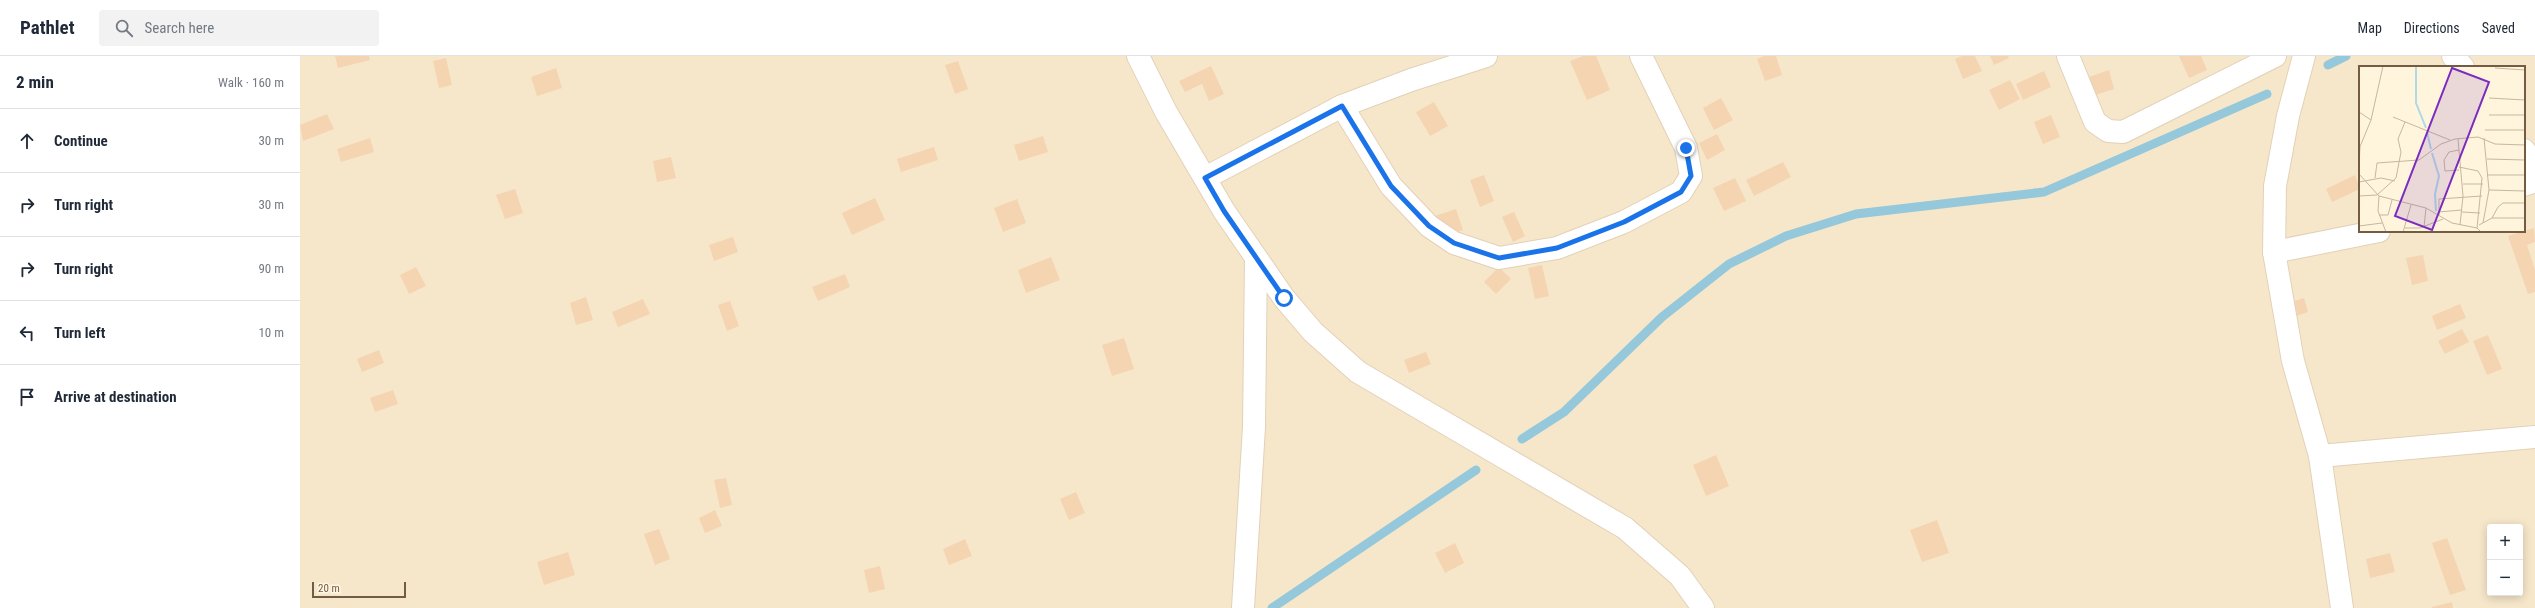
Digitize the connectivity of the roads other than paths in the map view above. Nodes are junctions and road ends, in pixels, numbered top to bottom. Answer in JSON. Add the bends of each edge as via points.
{"nodes":[{"id":1,"x":1138,"y":56,"type":"edge"},
{"id":2,"x":1486,"y":56,"type":"edge"},
{"id":3,"x":1641,"y":56,"type":"edge"},
{"id":4,"x":2068,"y":56,"type":"edge"},
{"id":5,"x":2304,"y":56,"type":"edge"},
{"id":6,"x":2453,"y":56,"type":"edge"},
{"id":7,"x":2267,"y":58,"type":"edge"},
{"id":8,"x":2462,"y":66,"type":"edge"},
{"id":9,"x":1342,"y":106,"type":"junction"},
{"id":10,"x":2525,"y":151,"type":"edge"},
{"id":11,"x":2535,"y":166,"type":"edge"},
{"id":12,"x":1205,"y":178,"type":"junction"},
{"id":13,"x":2535,"y":181,"type":"edge"},
{"id":14,"x":2525,"y":185,"type":"edge"},
{"id":15,"x":2375,"y":232,"type":"edge"},
{"id":16,"x":2274,"y":252,"type":"junction"},
{"id":17,"x":1256,"y":258,"type":"junction"},
{"id":18,"x":2535,"y":437,"type":"edge"},
{"id":19,"x":2320,"y":456,"type":"junction"},
{"id":20,"x":1244,"y":608,"type":"edge"},
{"id":21,"x":1703,"y":608,"type":"edge"},
{"id":22,"x":2342,"y":608,"type":"edge"}],
"edges":[{"from":1,"to":12,"type":"street","via":[[1166,112]]},
{"from":2,"to":9,"type":"street"},
{"from":3,"to":9,"type":"street","via":[[1686,148],[1691,176],[1681,192],[1624,222],[1557,248],[1499,258],[1454,243],[1429,226],[1391,186]]},
{"from":4,"to":7,"type":"street","via":[[2095,122],[2108,131],[2123,132]]},
{"from":5,"to":16,"type":"street","via":[[2288,116],[2275,186]]},
{"from":6,"to":8,"type":"street"},
{"from":9,"to":12,"type":"street"},
{"from":10,"to":11,"type":"street"},
{"from":12,"to":17,"type":"street"},
{"from":13,"to":14,"type":"street"},
{"from":15,"to":16,"type":"street"},
{"from":16,"to":19,"type":"street","via":[[2293,362]]},
{"from":17,"to":20,"type":"street","via":[[1254,427]]},
{"from":17,"to":21,"type":"street","via":[[1284,298],[1313,332],[1358,372],[1625,528],[1680,576]]},
{"from":18,"to":19,"type":"street"},
{"from":19,"to":22,"type":"street"}]}
